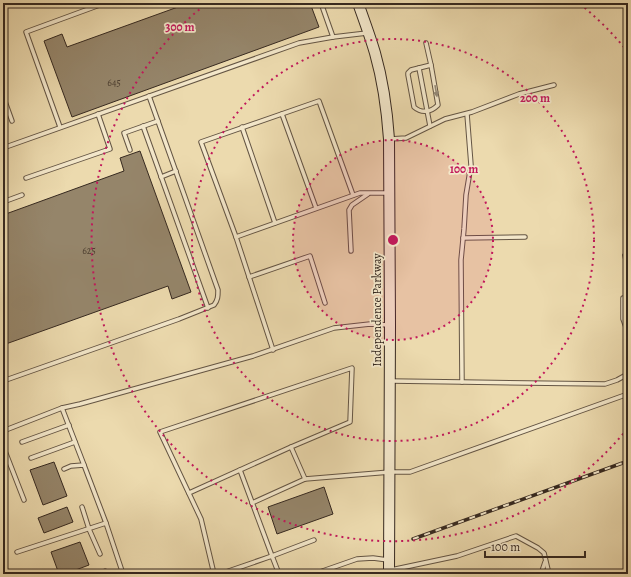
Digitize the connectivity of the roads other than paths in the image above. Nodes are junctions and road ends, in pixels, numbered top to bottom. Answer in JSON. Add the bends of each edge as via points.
{"nodes":[{"id":1,"x":105,"y":3,"type":"edge"},
{"id":2,"x":320,"y":3,"type":"edge"},
{"id":3,"x":358,"y":3,"type":"edge"},
{"id":4,"x":368,"y":33,"type":"junction"},
{"id":5,"x":333,"y":37,"type":"junction"},
{"id":6,"x":426,"y":43,"type":"dead end"},
{"id":7,"x":431,"y":65,"type":"junction"},
{"id":8,"x":419,"y":68,"type":"junction"},
{"id":9,"x":554,"y":85,"type":"dead end"},
{"id":10,"x":3,"y":96,"type":"edge"},
{"id":11,"x":149,"y":96,"type":"junction"},
{"id":12,"x":427,"y":112,"type":"junction"},
{"id":13,"x":98,"y":114,"type":"junction"},
{"id":14,"x":282,"y":114,"type":"junction"},
{"id":15,"x":467,"y":114,"type":"junction"},
{"id":16,"x":12,"y":121,"type":"dead end"},
{"id":17,"x":158,"y":121,"type":"junction"},
{"id":18,"x":143,"y":126,"type":"junction"},
{"id":19,"x":430,"y":126,"type":"junction"},
{"id":20,"x":60,"y":127,"type":"junction"},
{"id":21,"x":242,"y":128,"type":"junction"},
{"id":22,"x":389,"y":139,"type":"junction"},
{"id":23,"x":3,"y":148,"type":"edge"},
{"id":24,"x":130,"y":150,"type":"dead end"},
{"id":25,"x":176,"y":171,"type":"junction"},
{"id":26,"x":161,"y":177,"type":"junction"},
{"id":27,"x":26,"y":178,"type":"dead end"},
{"id":28,"x":369,"y":193,"type":"junction"},
{"id":29,"x":389,"y":194,"type":"junction"},
{"id":30,"x":22,"y":195,"type":"dead end"},
{"id":31,"x":353,"y":195,"type":"junction"},
{"id":32,"x":3,"y":202,"type":"edge"},
{"id":33,"x":316,"y":208,"type":"junction"},
{"id":34,"x":275,"y":223,"type":"junction"},
{"id":35,"x":236,"y":237,"type":"junction"},
{"id":36,"x":525,"y":237,"type":"dead end"},
{"id":37,"x":463,"y":238,"type":"junction"},
{"id":38,"x":351,"y":252,"type":"dead end"},
{"id":39,"x":249,"y":277,"type":"junction"},
{"id":40,"x":623,"y":298,"type":"dead end"},
{"id":41,"x":325,"y":303,"type":"dead end"},
{"id":42,"x":208,"y":308,"type":"junction"},
{"id":43,"x":390,"y":325,"type":"junction"},
{"id":44,"x":273,"y":350,"type":"junction"},
{"id":45,"x":3,"y":381,"type":"edge"},
{"id":46,"x":390,"y":381,"type":"junction"},
{"id":47,"x":462,"y":382,"type":"junction"},
{"id":48,"x":628,"y":394,"type":"edge"},
{"id":49,"x":62,"y":408,"type":"junction"},
{"id":50,"x":68,"y":424,"type":"junction"},
{"id":51,"x":3,"y":431,"type":"edge"},
{"id":52,"x":22,"y":442,"type":"dead end"},
{"id":53,"x":75,"y":442,"type":"junction"},
{"id":54,"x":3,"y":446,"type":"edge"},
{"id":55,"x":291,"y":447,"type":"junction"},
{"id":56,"x":31,"y":458,"type":"dead end"},
{"id":57,"x":84,"y":465,"type":"junction"},
{"id":58,"x":64,"y":469,"type":"dead end"},
{"id":59,"x":240,"y":470,"type":"junction"},
{"id":60,"x":390,"y":472,"type":"junction"},
{"id":61,"x":305,"y":480,"type":"junction"},
{"id":62,"x":189,"y":494,"type":"junction"},
{"id":63,"x":24,"y":500,"type":"dead end"},
{"id":64,"x":252,"y":503,"type":"junction"},
{"id":65,"x":82,"y":507,"type":"dead end"},
{"id":66,"x":106,"y":523,"type":"junction"},
{"id":67,"x":89,"y":529,"type":"junction"},
{"id":68,"x":314,"y":540,"type":"dead end"},
{"id":69,"x":17,"y":552,"type":"dead end"},
{"id":70,"x":100,"y":554,"type":"dead end"},
{"id":71,"x":272,"y":556,"type":"junction"},
{"id":72,"x":546,"y":561,"type":"junction"},
{"id":73,"x":389,"y":568,"type":"edge"},
{"id":74,"x":123,"y":574,"type":"edge"},
{"id":75,"x":214,"y":574,"type":"edge"},
{"id":76,"x":220,"y":574,"type":"edge"},
{"id":77,"x":279,"y":574,"type":"edge"},
{"id":78,"x":314,"y":574,"type":"edge"},
{"id":79,"x":542,"y":574,"type":"edge"},
{"id":80,"x":549,"y":574,"type":"edge"}],
"edges":[{"from":1,"to":20,"type":"lane","via":[[26,32]]},
{"from":2,"to":5,"type":"lane"},
{"from":3,"to":4,"type":"main road","name":"Independence Parkway"},
{"from":4,"to":5,"type":"lane"},
{"from":4,"to":22,"type":"main road","name":"Independence Parkway","via":[[381,78]]},
{"from":5,"to":11,"type":"lane","via":[[299,43]]},
{"from":6,"to":7,"type":"lane"},
{"from":7,"to":8,"type":"lane"},
{"from":7,"to":12,"type":"lane","one_way":true,"via":[[438,105]]},
{"from":8,"to":12,"type":"lane"},
{"from":8,"to":12,"type":"lane","via":[[411,70],[408,76],[414,107]]},
{"from":9,"to":15,"type":"lane","via":[[519,94]]},
{"from":10,"to":16,"type":"lane"},
{"from":11,"to":13,"type":"lane"},
{"from":11,"to":17,"type":"lane"},
{"from":12,"to":19,"type":"lane"},
{"from":13,"to":20,"type":"lane"},
{"from":13,"to":27,"type":"lane","via":[[110,149]]},
{"from":14,"to":21,"type":"lane"},
{"from":14,"to":31,"type":"lane","via":[[319,101]]},
{"from":14,"to":33,"type":"lane"},
{"from":15,"to":19,"type":"lane","via":[[445,119]]},
{"from":15,"to":37,"type":"lane","via":[[471,165]]},
{"from":17,"to":18,"type":"lane"},
{"from":17,"to":25,"type":"lane"},
{"from":18,"to":24,"type":"lane","via":[[124,133]]},
{"from":18,"to":26,"type":"lane"},
{"from":19,"to":22,"type":"lane","via":[[406,138]]},
{"from":20,"to":23,"type":"lane"},
{"from":21,"to":34,"type":"lane"},
{"from":21,"to":35,"type":"lane","via":[[201,142]]},
{"from":22,"to":29,"type":"main road","name":"Independence Parkway"},
{"from":25,"to":26,"type":"lane"},
{"from":25,"to":42,"type":"lane","via":[[218,290],[217,301]]},
{"from":26,"to":42,"type":"lane"},
{"from":28,"to":29,"type":"lane"},
{"from":28,"to":31,"type":"lane"},
{"from":28,"to":38,"type":"lane","via":[[352,205],[350,210]]},
{"from":29,"to":43,"type":"main road","name":"Independence Parkway"},
{"from":30,"to":32,"type":"lane"},
{"from":31,"to":33,"type":"lane"},
{"from":33,"to":34,"type":"lane"},
{"from":34,"to":35,"type":"lane"},
{"from":35,"to":39,"type":"lane"},
{"from":36,"to":37,"type":"lane"},
{"from":37,"to":47,"type":"lane"},
{"from":39,"to":41,"type":"lane","via":[[310,256]]},
{"from":39,"to":44,"type":"lane"},
{"from":40,"to":47,"type":"lane","via":[[623,319],[627,330],[626,375],[617,380],[605,384]]},
{"from":42,"to":45,"type":"lane"},
{"from":43,"to":44,"type":"lane","via":[[370,324],[334,328]]},
{"from":43,"to":46,"type":"main road","name":"Independence Parkway"},
{"from":44,"to":49,"type":"lane"},
{"from":46,"to":47,"type":"lane"},
{"from":46,"to":60,"type":"main road","name":"Independence Parkway"},
{"from":48,"to":60,"type":"lane","via":[[410,472]]},
{"from":49,"to":50,"type":"lane"},
{"from":49,"to":51,"type":"lane"},
{"from":50,"to":52,"type":"lane"},
{"from":50,"to":53,"type":"lane"},
{"from":53,"to":56,"type":"lane"},
{"from":53,"to":57,"type":"lane"},
{"from":54,"to":63,"type":"lane"},
{"from":55,"to":59,"type":"lane"},
{"from":55,"to":61,"type":"lane"},
{"from":55,"to":62,"type":"lane","via":[[350,422],[352,368],[160,432]]},
{"from":57,"to":58,"type":"lane"},
{"from":57,"to":66,"type":"lane"},
{"from":59,"to":62,"type":"lane"},
{"from":59,"to":64,"type":"lane"},
{"from":60,"to":61,"type":"lane"},
{"from":60,"to":73,"type":"main road","name":"Independence Parkway"},
{"from":61,"to":64,"type":"lane"},
{"from":62,"to":75,"type":"lane","via":[[201,519]]},
{"from":64,"to":71,"type":"lane"},
{"from":65,"to":67,"type":"lane"},
{"from":66,"to":67,"type":"lane"},
{"from":66,"to":74,"type":"lane"},
{"from":67,"to":69,"type":"lane"},
{"from":67,"to":70,"type":"lane"},
{"from":68,"to":71,"type":"lane"},
{"from":71,"to":76,"type":"lane"},
{"from":71,"to":77,"type":"lane"},
{"from":72,"to":73,"type":"lane","via":[[544,553],[538,548],[516,536],[457,556]]},
{"from":72,"to":79,"type":"lane"},
{"from":72,"to":80,"type":"lane"},
{"from":73,"to":78,"type":"lane","via":[[373,558],[357,559]]}]}
